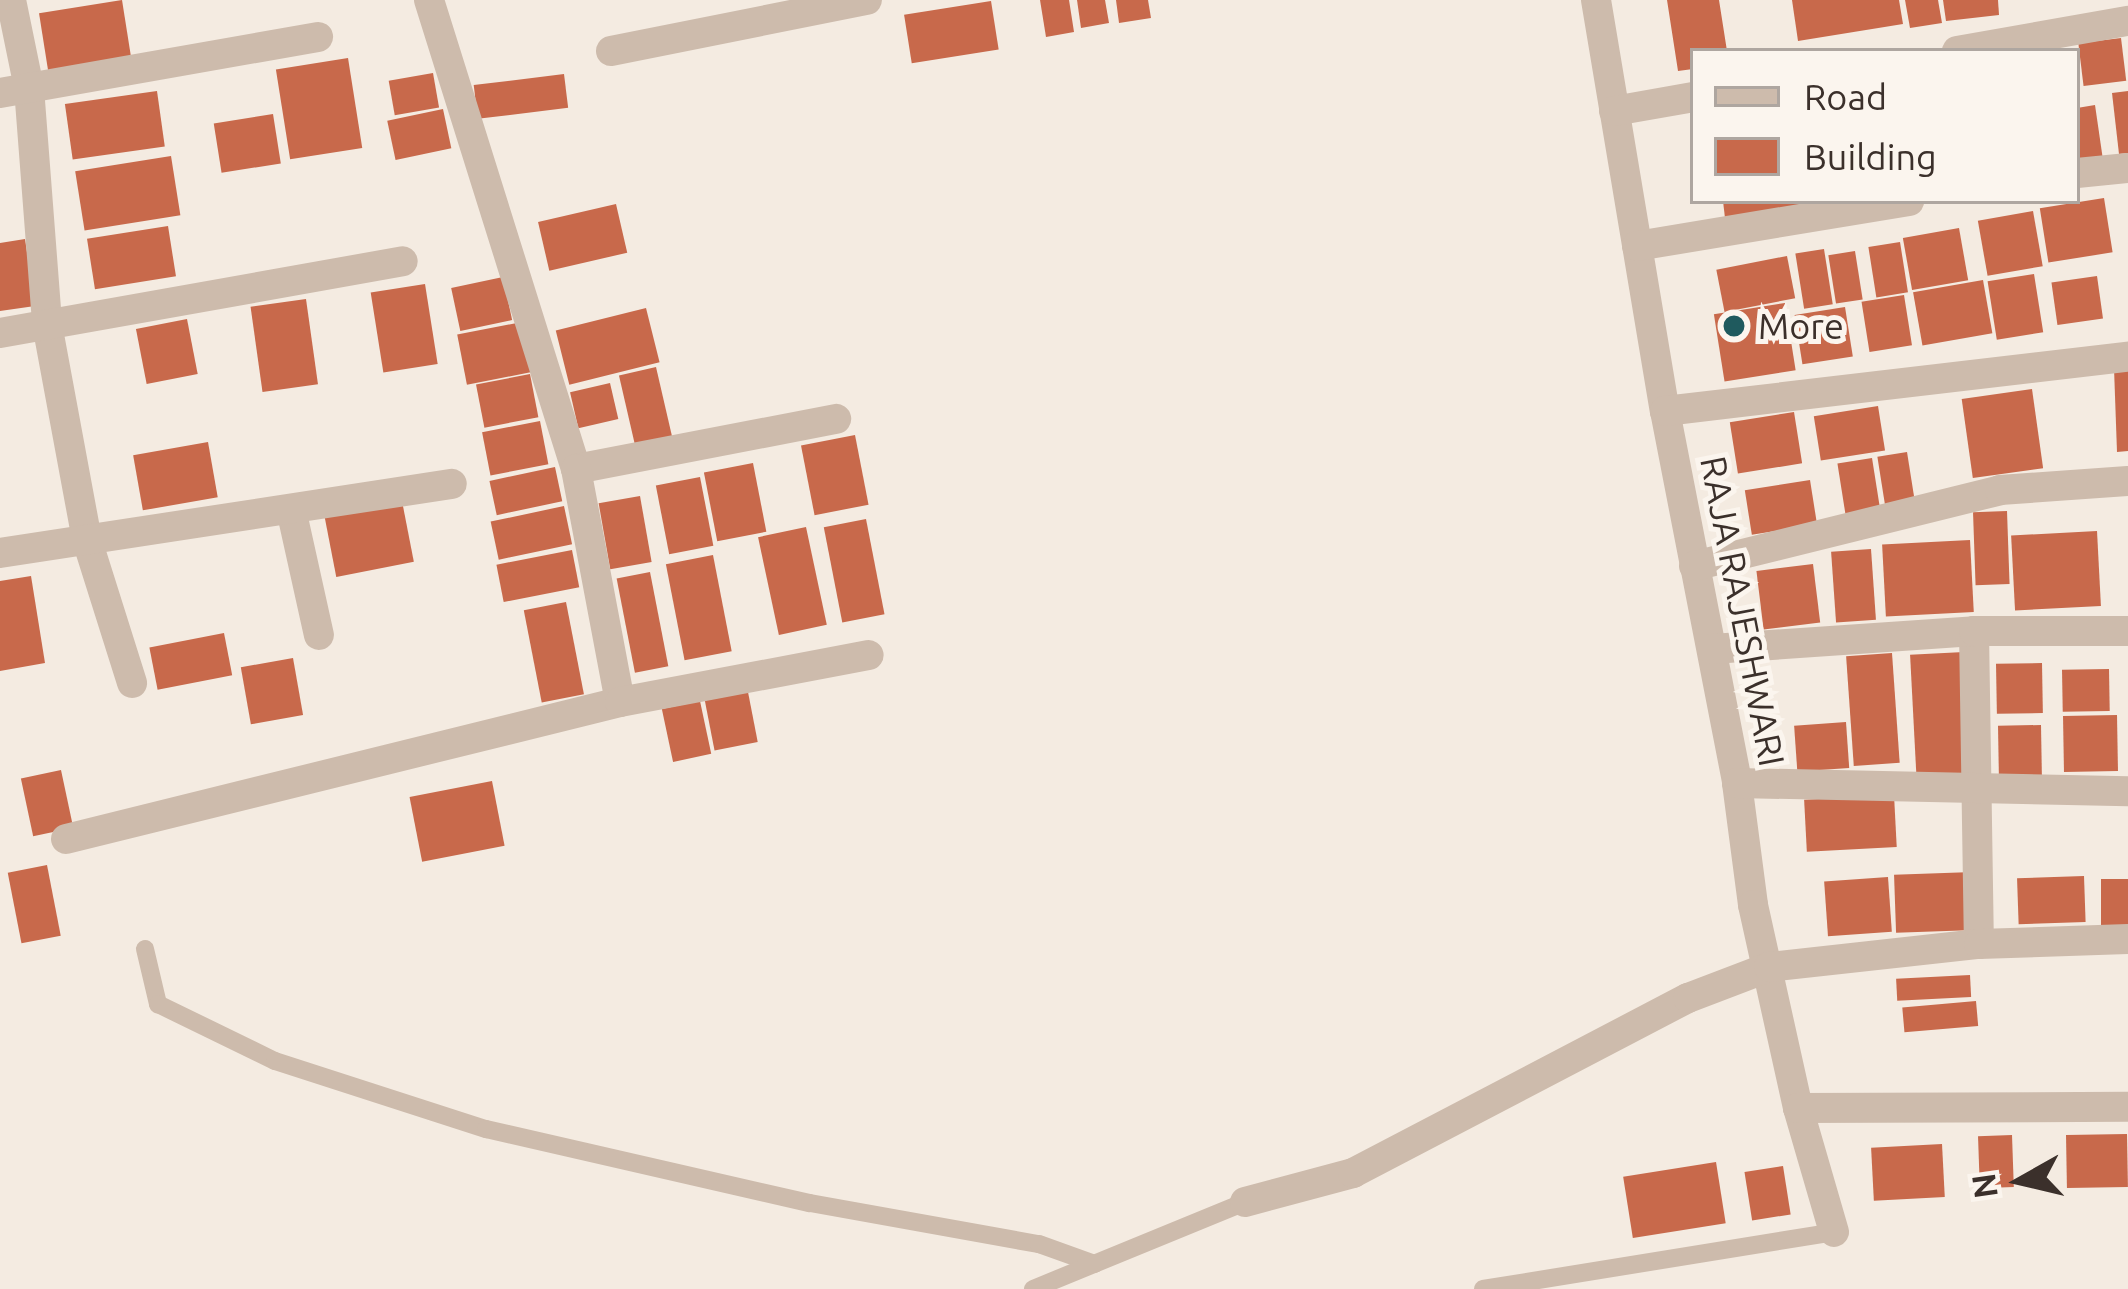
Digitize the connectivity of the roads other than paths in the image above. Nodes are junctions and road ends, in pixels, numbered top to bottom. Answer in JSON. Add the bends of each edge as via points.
{"nodes":[{"id":1,"x":11,"y":0,"type":"edge"},
{"id":2,"x":429,"y":0,"type":"edge"},
{"id":3,"x":1596,"y":0,"type":"edge"},
{"id":4,"x":849,"y":2,"type":"edge"},
{"id":5,"x":2128,"y":21,"type":"edge"},
{"id":6,"x":318,"y":37,"type":"dead end"},
{"id":7,"x":1974,"y":48,"type":"edge"},
{"id":8,"x":611,"y":51,"type":"dead end"},
{"id":9,"x":14,"y":91,"type":"edge"},
{"id":10,"x":1690,"y":98,"type":"edge"},
{"id":11,"x":1615,"y":111,"type":"junction"},
{"id":12,"x":2128,"y":168,"type":"edge"},
{"id":13,"x":2080,"y":173,"type":"edge"},
{"id":14,"x":1891,"y":204,"type":"edge"},
{"id":15,"x":1637,"y":246,"type":"junction"},
{"id":16,"x":403,"y":261,"type":"dead end"},
{"id":17,"x":47,"y":324,"type":"junction"},
{"id":18,"x":0,"y":333,"type":"edge"},
{"id":19,"x":2128,"y":357,"type":"edge"},
{"id":20,"x":1665,"y":411,"type":"junction"},
{"id":21,"x":836,"y":419,"type":"dead end"},
{"id":22,"x":577,"y":470,"type":"junction"},
{"id":23,"x":2128,"y":481,"type":"edge"},
{"id":24,"x":452,"y":484,"type":"dead end"},
{"id":25,"x":292,"y":509,"type":"junction"},
{"id":26,"x":87,"y":540,"type":"junction"},
{"id":27,"x":0,"y":553,"type":"edge"},
{"id":28,"x":1694,"y":566,"type":"junction"},
{"id":29,"x":2128,"y":631,"type":"edge"},
{"id":30,"x":1974,"y":632,"type":"junction"},
{"id":31,"x":320,"y":635,"type":"dead end"},
{"id":32,"x":1712,"y":649,"type":"junction"},
{"id":33,"x":869,"y":656,"type":"dead end"},
{"id":34,"x":131,"y":683,"type":"dead end"},
{"id":35,"x":620,"y":702,"type":"junction"},
{"id":36,"x":1737,"y":783,"type":"junction"},
{"id":37,"x":2128,"y":791,"type":"edge"},
{"id":38,"x":1979,"y":792,"type":"junction"},
{"id":39,"x":65,"y":839,"type":"dead end"},
{"id":40,"x":2128,"y":939,"type":"edge"},
{"id":41,"x":1979,"y":944,"type":"junction"},
{"id":42,"x":145,"y":950,"type":"dead end"},
{"id":43,"x":1769,"y":967,"type":"junction"},
{"id":44,"x":2128,"y":1107,"type":"edge"},
{"id":45,"x":1798,"y":1108,"type":"junction"},
{"id":46,"x":1245,"y":1202,"type":"joint"},
{"id":47,"x":1834,"y":1232,"type":"joint"},
{"id":48,"x":1095,"y":1264,"type":"junction"},
{"id":49,"x":1033,"y":1289,"type":"edge"},
{"id":50,"x":1483,"y":1289,"type":"edge"}],
"edges":[{"from":1,"to":9,"type":"street"},
{"from":2,"to":22,"type":"street"},
{"from":3,"to":11,"type":"street","name":"RAJA RAJESHWARI"},
{"from":4,"to":8,"type":"street"},
{"from":5,"to":7,"type":"street"},
{"from":6,"to":9,"type":"street"},
{"from":9,"to":17,"type":"street"},
{"from":10,"to":11,"type":"street"},
{"from":11,"to":15,"type":"street","name":"RAJA RAJESHWARI"},
{"from":12,"to":13,"type":"street"},
{"from":14,"to":15,"type":"street"},
{"from":15,"to":20,"type":"street","name":"RAJA RAJESHWARI"},
{"from":16,"to":17,"type":"street"},
{"from":17,"to":18,"type":"street"},
{"from":17,"to":26,"type":"street"},
{"from":19,"to":20,"type":"street"},
{"from":20,"to":28,"type":"street","name":"RAJA RAJESHWARI"},
{"from":21,"to":22,"type":"street"},
{"from":22,"to":35,"type":"street"},
{"from":23,"to":28,"type":"street","via":[[2000,490]]},
{"from":24,"to":25,"type":"street"},
{"from":25,"to":26,"type":"street"},
{"from":25,"to":31,"type":"street"},
{"from":26,"to":27,"type":"street"},
{"from":26,"to":34,"type":"street"},
{"from":28,"to":32,"type":"street","name":"RAJA RAJESHWARI"},
{"from":29,"to":30,"type":"street"},
{"from":30,"to":32,"type":"street"},
{"from":30,"to":38,"type":"street"},
{"from":32,"to":36,"type":"street","name":"RAJA RAJESHWARI"},
{"from":33,"to":35,"type":"street"},
{"from":35,"to":39,"type":"street"},
{"from":36,"to":38,"type":"street"},
{"from":36,"to":43,"type":"street","name":"RAJA RAJESHWARI"},
{"from":37,"to":38,"type":"street"},
{"from":38,"to":41,"type":"street"},
{"from":40,"to":41,"type":"street"},
{"from":41,"to":43,"type":"street"},
{"from":42,"to":48,"type":"lane","via":[[158,1004],[275,1061],[487,1129],[809,1203],[1040,1244]]},
{"from":43,"to":45,"type":"street","name":"RAJA RAJESHWARI"},
{"from":43,"to":46,"type":"street","via":[[1688,998],[1353,1173]]},
{"from":44,"to":45,"type":"street"},
{"from":45,"to":47,"type":"street","name":"RAJA RAJESHWARI"},
{"from":46,"to":48,"type":"lane"},
{"from":47,"to":50,"type":"lane"},
{"from":48,"to":49,"type":"lane"}]}
